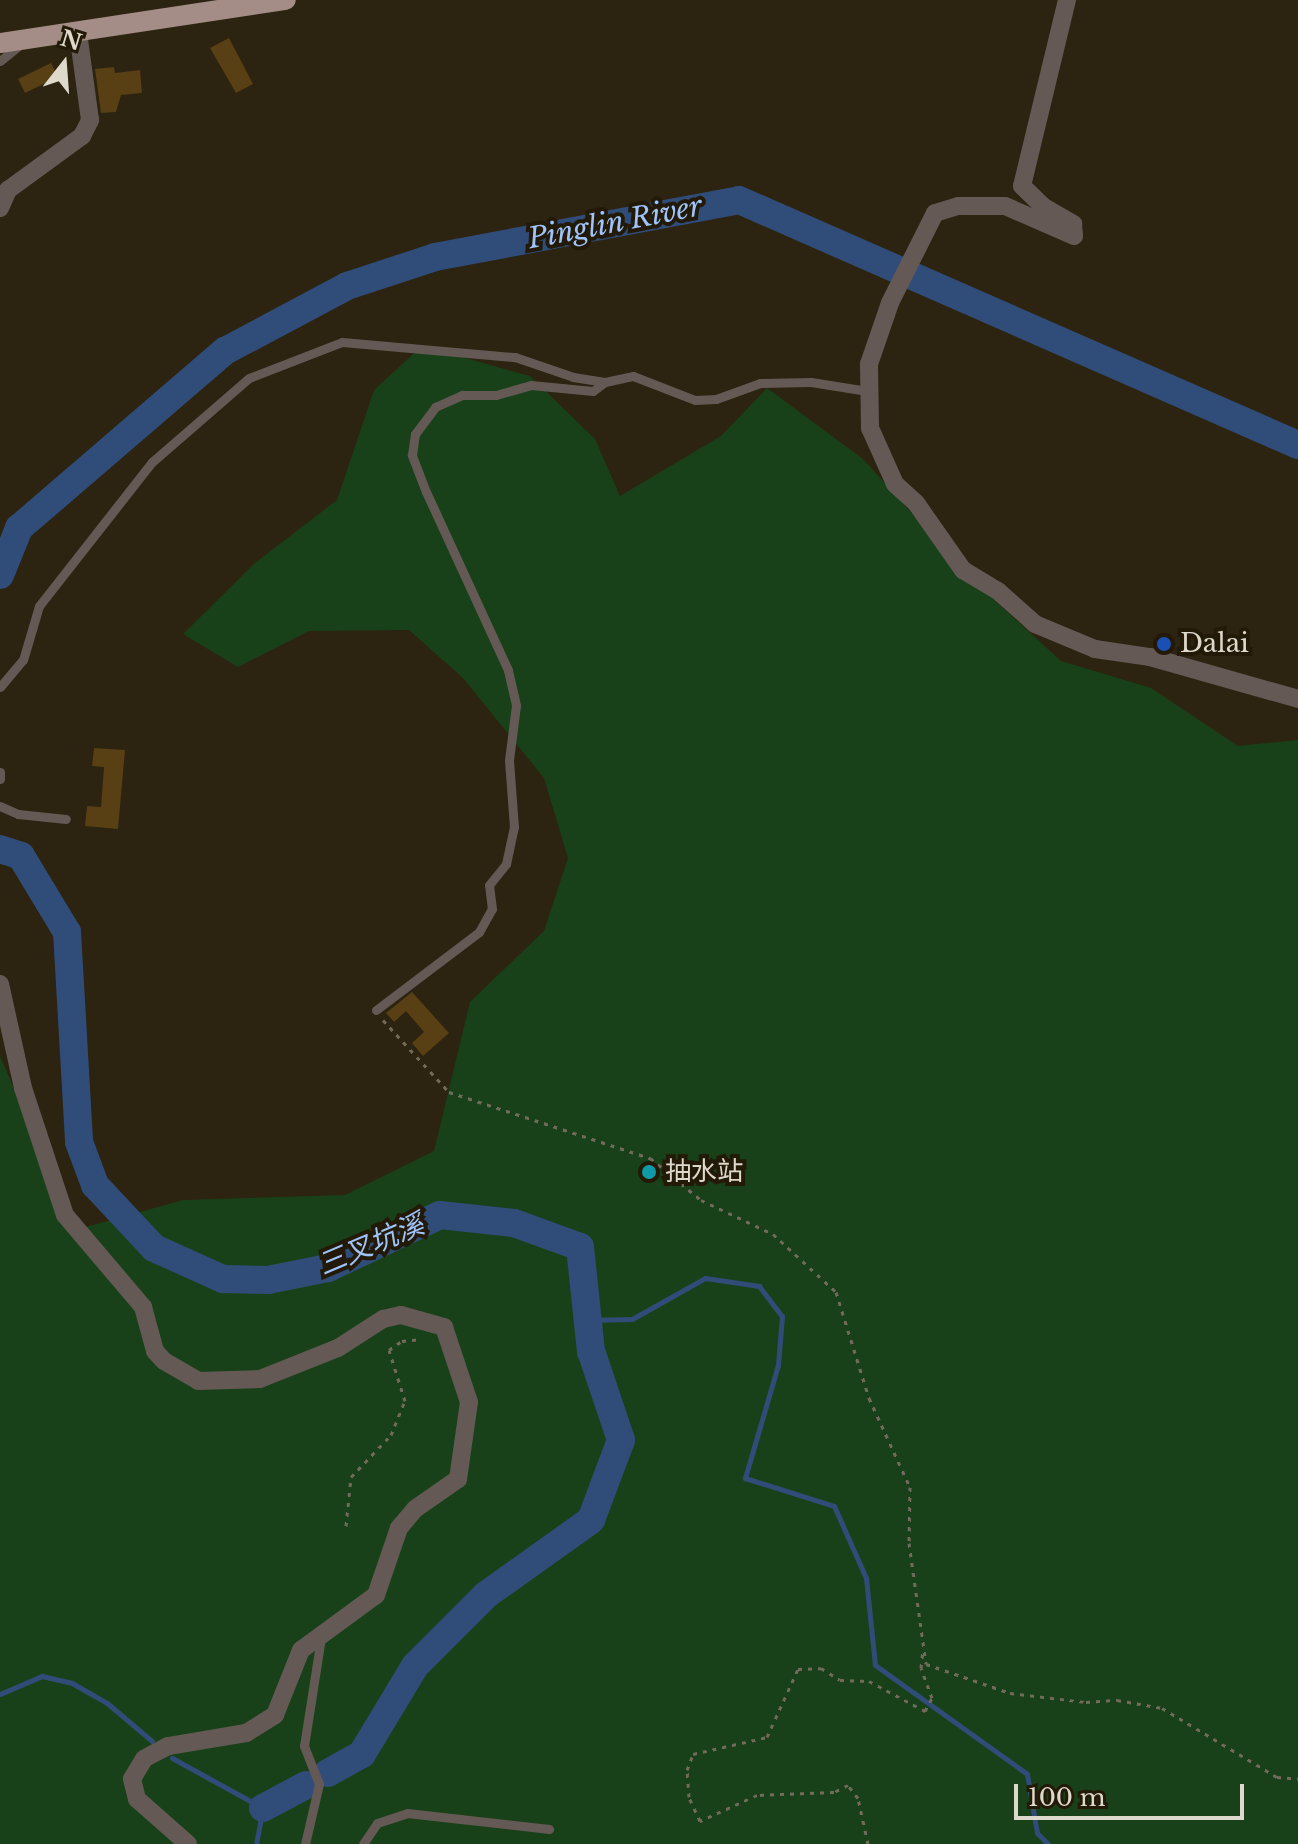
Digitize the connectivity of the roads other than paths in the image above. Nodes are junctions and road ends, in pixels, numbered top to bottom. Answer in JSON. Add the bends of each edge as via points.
{"nodes":[{"id":1,"x":286,"y":0,"type":"edge"},
{"id":2,"x":1067,"y":0,"type":"edge"},
{"id":3,"x":78,"y":32,"type":"junction"},
{"id":4,"x":26,"y":39,"type":"junction"},
{"id":5,"x":0,"y":43,"type":"edge"},
{"id":6,"x":0,"y":61,"type":"edge"},
{"id":7,"x":0,"y":208,"type":"edge"},
{"id":8,"x":605,"y":382,"type":"junction"},
{"id":9,"x":867,"y":391,"type":"junction"},
{"id":10,"x":0,"y":687,"type":"edge"},
{"id":11,"x":1298,"y":699,"type":"edge"},
{"id":12,"x":0,"y":772,"type":"edge"},
{"id":13,"x":0,"y":779,"type":"edge"},
{"id":14,"x":0,"y":806,"type":"edge"},
{"id":15,"x":66,"y":819,"type":"dead end"},
{"id":16,"x":0,"y":984,"type":"edge"},
{"id":17,"x":376,"y":1010,"type":"road end"},
{"id":18,"x":321,"y":1637,"type":"junction"},
{"id":19,"x":549,"y":1829,"type":"dead end"},
{"id":20,"x":188,"y":1844,"type":"edge"},
{"id":21,"x":305,"y":1844,"type":"edge"},
{"id":22,"x":363,"y":1844,"type":"edge"}],
"edges":[{"from":1,"to":3,"type":"main road"},
{"from":2,"to":9,"type":"street","via":[[1022,186],[1073,224],[1074,236],[1005,206],[935,213],[890,303],[869,364]]},
{"from":3,"to":4,"type":"main road"},
{"from":3,"to":7,"type":"street","via":[[90,120],[82,136],[8,190]]},
{"from":4,"to":5,"type":"main road"},
{"from":4,"to":6,"type":"lane"},
{"from":8,"to":9,"type":"lane","via":[[633,376],[695,400],[716,399],[760,383],[811,382]]},
{"from":8,"to":10,"type":"lane","via":[[515,357],[342,342],[249,378],[152,462],[39,606],[23,660]]},
{"from":8,"to":17,"type":"lane","via":[[593,391],[531,385],[496,395],[462,395],[435,407],[415,434],[412,455],[426,492],[508,670],[516,705],[509,760],[514,827],[506,864],[489,885],[492,909],[479,932]]},
{"from":9,"to":11,"type":"street","via":[[870,428],[895,484],[916,503],[963,570],[998,591],[1035,624],[1095,649],[1150,657]]},
{"from":12,"to":13,"type":"lane"},
{"from":14,"to":15,"type":"lane","via":[[18,814]]},
{"from":16,"to":18,"type":"street","via":[[23,1088],[65,1215],[143,1307],[155,1351],[171,1367],[198,1381],[260,1379],[338,1348],[383,1319],[401,1315],[444,1327],[449,1335],[469,1402],[458,1479],[415,1509],[399,1528],[390,1541],[376,1595]]},
{"from":18,"to":20,"type":"street","via":[[301,1650],[275,1715],[265,1723],[246,1733],[168,1746],[144,1759],[132,1779],[137,1799]]},
{"from":18,"to":21,"type":"lane","via":[[304,1746],[319,1784]]},
{"from":19,"to":22,"type":"lane","via":[[407,1813],[377,1823]]}]}
